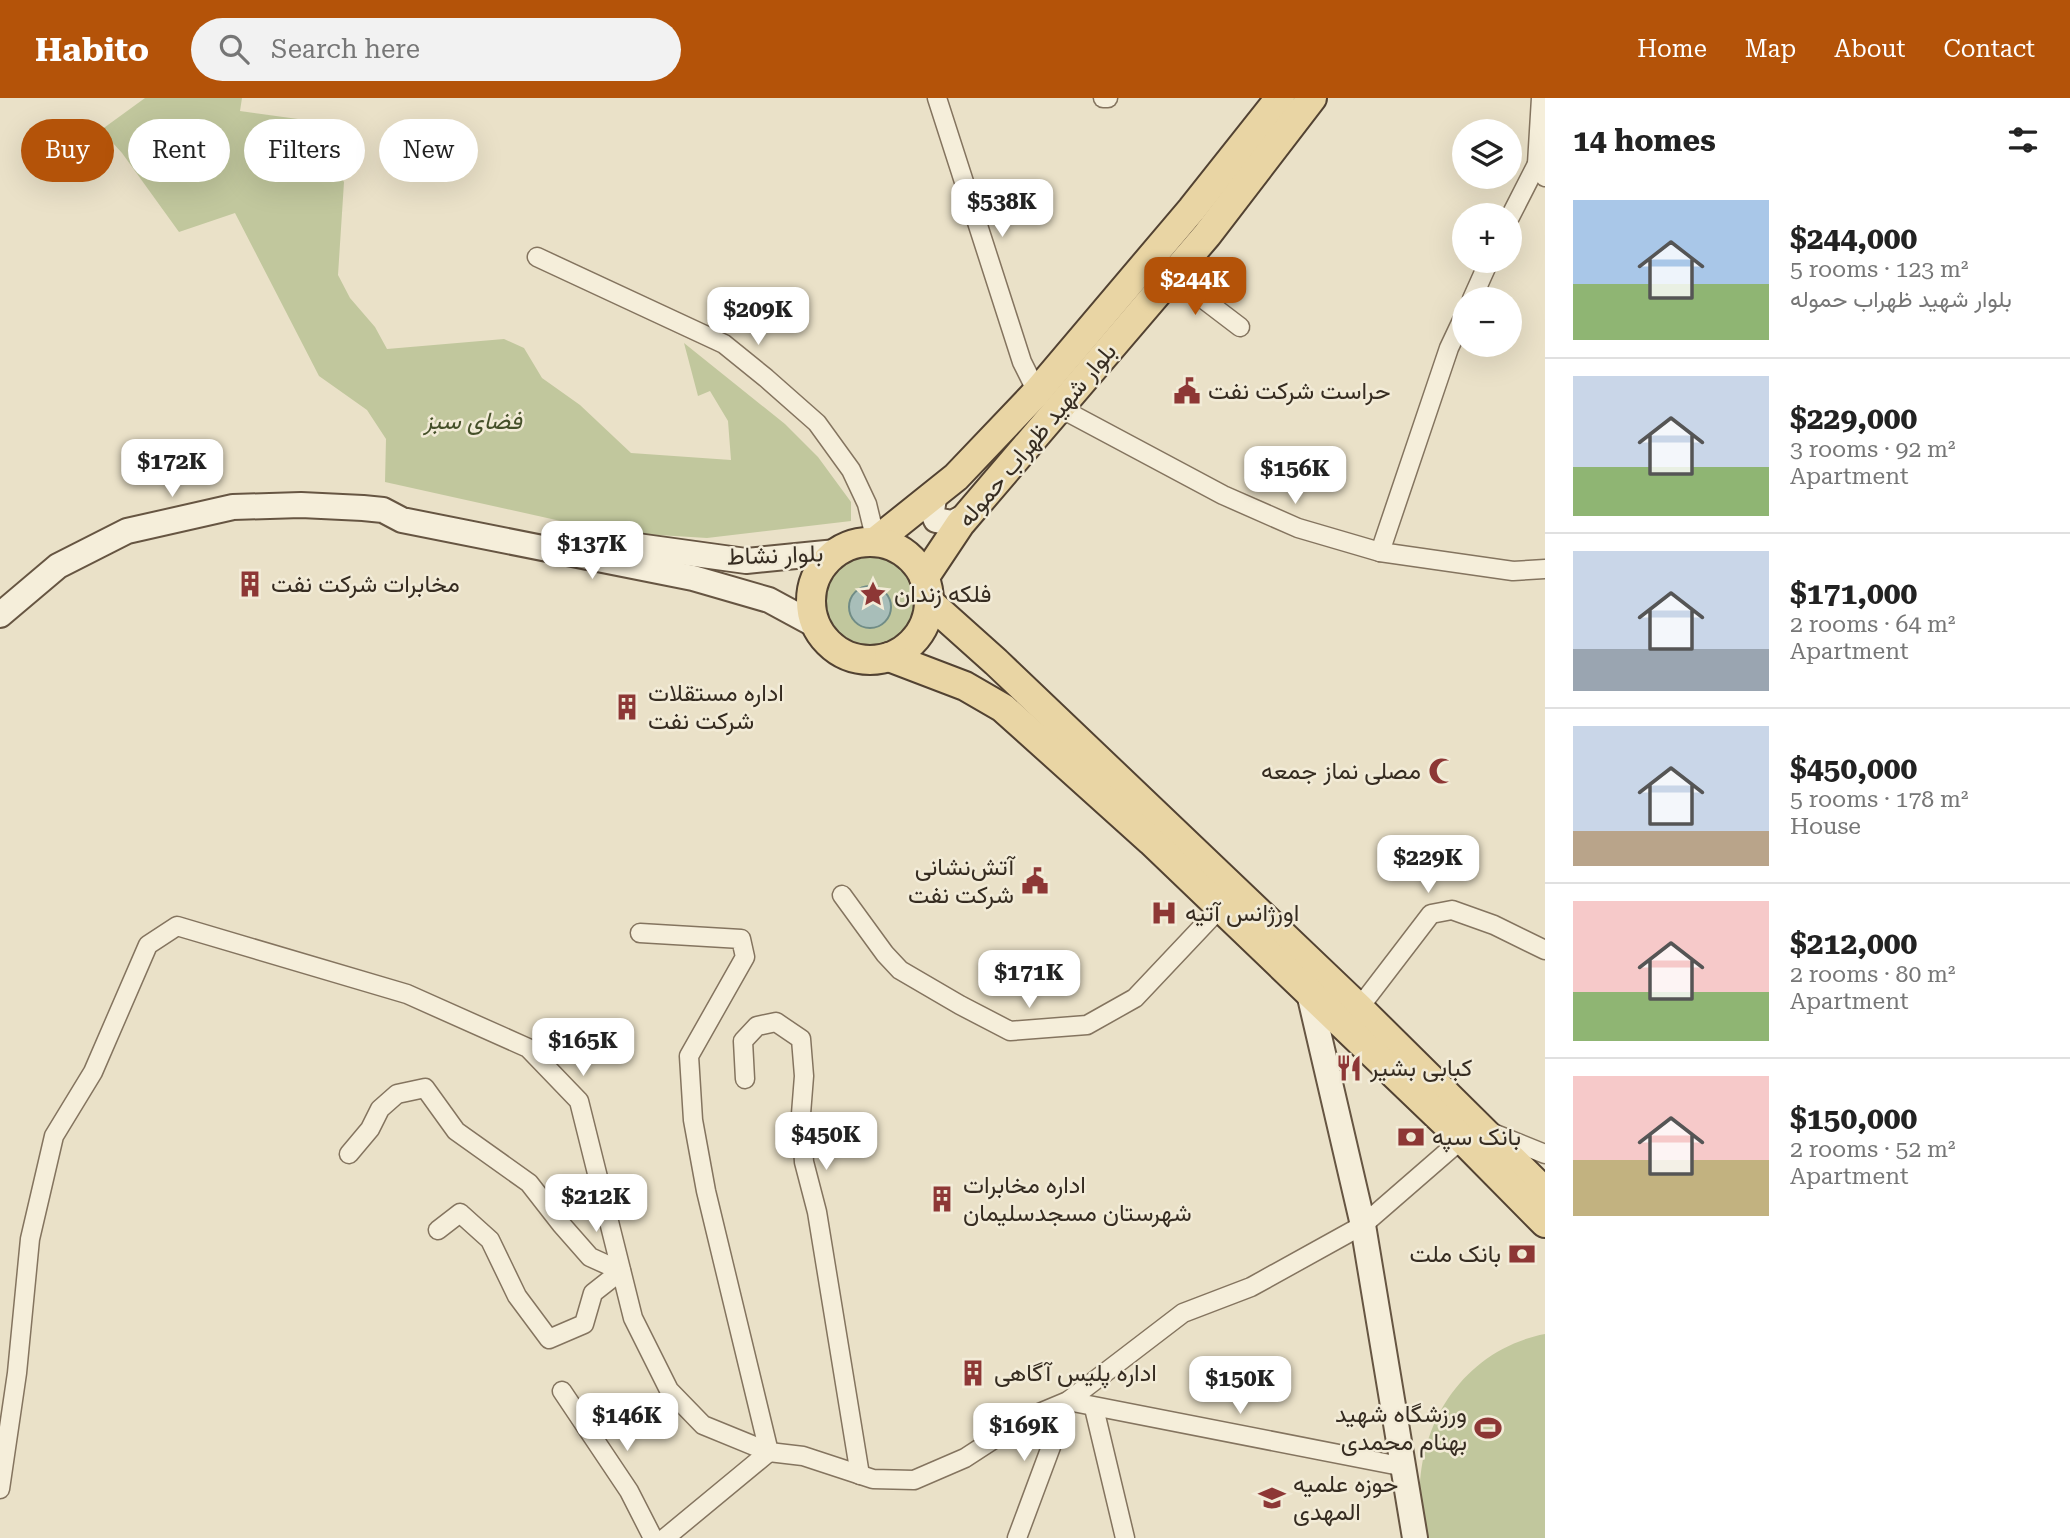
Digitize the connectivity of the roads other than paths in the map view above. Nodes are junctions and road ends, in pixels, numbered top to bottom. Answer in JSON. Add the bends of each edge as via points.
{"nodes":[{"id":1,"x":937,"y":98,"type":"edge"},
{"id":2,"x":1280,"y":98,"type":"edge"},
{"id":3,"x":1312,"y":98,"type":"edge"},
{"id":4,"x":1541,"y":98,"type":"edge"},
{"id":5,"x":1541,"y":170,"type":"edge"},
{"id":6,"x":1519,"y":203,"type":"edge"},
{"id":7,"x":537,"y":257,"type":"dead end"},
{"id":8,"x":1173,"y":276,"type":"junction"},
{"id":9,"x":1240,"y":327,"type":"dead end"},
{"id":10,"x":1452,"y":342,"type":"edge"},
{"id":11,"x":1048,"y":400,"type":"junction"},
{"id":12,"x":935,"y":492,"type":"junction"},
{"id":13,"x":383,"y":510,"type":"junction"},
{"id":14,"x":968,"y":515,"type":"junction"},
{"id":15,"x":876,"y":541,"type":"junction"},
{"id":16,"x":836,"y":552,"type":"junction"},
{"id":17,"x":1380,"y":552,"type":"junction"},
{"id":18,"x":1545,"y":569,"type":"edge"},
{"id":19,"x":927,"y":590,"type":"junction"},
{"id":20,"x":0,"y":615,"type":"edge"},
{"id":21,"x":817,"y":626,"type":"junction"},
{"id":22,"x":990,"y":656,"type":"junction"},
{"id":23,"x":889,"y":657,"type":"junction"},
{"id":24,"x":965,"y":686,"type":"junction"},
{"id":25,"x":842,"y":895,"type":"dead end"},
{"id":26,"x":1220,"y":908,"type":"junction"},
{"id":27,"x":640,"y":933,"type":"dead end"},
{"id":28,"x":1545,"y":950,"type":"edge"},
{"id":29,"x":1309,"y":993,"type":"junction"},
{"id":30,"x":1359,"y":1008,"type":"junction"},
{"id":31,"x":745,"y":1079,"type":"dead end"},
{"id":32,"x":1472,"y":1134,"type":"junction"},
{"id":33,"x":349,"y":1154,"type":"dead end"},
{"id":34,"x":1545,"y":1154,"type":"edge"},
{"id":35,"x":1545,"y":1192,"type":"edge"},
{"id":36,"x":1545,"y":1223,"type":"edge"},
{"id":37,"x":1363,"y":1225,"type":"junction"},
{"id":38,"x":438,"y":1230,"type":"dead end"},
{"id":39,"x":621,"y":1271,"type":"junction"},
{"id":40,"x":562,"y":1391,"type":"dead end"},
{"id":41,"x":1068,"y":1401,"type":"junction"},
{"id":42,"x":1094,"y":1408,"type":"junction"},
{"id":43,"x":769,"y":1452,"type":"junction"},
{"id":44,"x":1405,"y":1466,"type":"junction"},
{"id":45,"x":860,"y":1475,"type":"junction"},
{"id":46,"x":0,"y":1489,"type":"edge"},
{"id":47,"x":653,"y":1538,"type":"edge"},
{"id":48,"x":665,"y":1538,"type":"edge"},
{"id":49,"x":1017,"y":1538,"type":"edge"},
{"id":50,"x":1125,"y":1538,"type":"edge"},
{"id":51,"x":1415,"y":1538,"type":"edge"}],
"edges":[{"from":1,"to":11,"type":"street","via":[[1022,362]]},
{"from":2,"to":11,"type":"main road","name":"بلوار شهید ظهراب حموله"},
{"from":3,"to":8,"type":"main road","name":"بلوار شهید ظهراب حموله"},
{"from":4,"to":5,"type":"street"},
{"from":5,"to":6,"type":"street"},
{"from":7,"to":15,"type":"street","via":[[724,344],[766,378],[817,423],[851,470],[867,504]]},
{"from":8,"to":9,"type":"street"},
{"from":8,"to":11,"type":"main road","name":"بلوار شهید ظهراب حموله"},
{"from":10,"to":17,"type":"street"},
{"from":11,"to":12,"type":"main road","name":"بلوار شهید ظهراب حموله"},
{"from":11,"to":14,"type":"main road","name":"بلوار شهید ظهراب حموله"},
{"from":11,"to":17,"type":"street","via":[[1223,495],[1298,528]]},
{"from":12,"to":14,"type":"main road","via":[[932,511],[936,520],[952,523]]},
{"from":12,"to":15,"type":"main road","name":"بلوار شهید ظهراب حموله"},
{"from":13,"to":16,"type":"main road","name":"بلوار نشاط","via":[[396,505],[436,510],[592,541],[746,561]]},
{"from":13,"to":20,"type":"main road","name":"بلوار نشاط","via":[[233,507],[127,531],[58,566]]},
{"from":13,"to":21,"type":"main road","name":"بلوار نشاط","via":[[402,520],[694,578],[769,600]]},
{"from":14,"to":19,"type":"main road","name":"بلوار شهید ظهراب حموله"},
{"from":15,"to":16,"type":"main road"},
{"from":15,"to":19,"type":"main road","via":[[916,564]]},
{"from":16,"to":21,"type":"main road","via":[[818,572],[811,595]]},
{"from":17,"to":18,"type":"street","via":[[1513,571]]},
{"from":19,"to":22,"type":"main road"},
{"from":19,"to":23,"type":"main road","via":[[922,629]]},
{"from":21,"to":23,"type":"main road","via":[[827,642],[849,656],[863,660]]},
{"from":22,"to":24,"type":"main road","via":[[964,659]]},
{"from":22,"to":30,"type":"main road"},
{"from":23,"to":24,"type":"main road"},
{"from":24,"to":26,"type":"main road","via":[[1003,708]]},
{"from":25,"to":26,"type":"street","via":[[901,970],[1010,1031],[1087,1025],[1135,998]]},
{"from":26,"to":29,"type":"main road"},
{"from":27,"to":43,"type":"street","via":[[741,939],[745,957],[689,1056],[693,1120],[706,1191]]},
{"from":28,"to":30,"type":"street","via":[[1452,910],[1431,914]]},
{"from":29,"to":32,"type":"main road"},
{"from":29,"to":37,"type":"main road"},
{"from":30,"to":32,"type":"main road"},
{"from":31,"to":45,"type":"street","via":[[743,1041],[757,1026],[776,1022],[801,1039],[804,1163],[817,1212]]},
{"from":32,"to":34,"type":"street"},
{"from":32,"to":35,"type":"main road"},
{"from":32,"to":36,"type":"main road"},
{"from":32,"to":37,"type":"street"},
{"from":33,"to":39,"type":"street","via":[[380,1109],[397,1094],[425,1088],[456,1131],[529,1183],[590,1257]]},
{"from":37,"to":41,"type":"street","via":[[1251,1287],[1184,1314]]},
{"from":37,"to":44,"type":"main road"},
{"from":38,"to":39,"type":"street","via":[[460,1213],[491,1240],[517,1296],[549,1339],[584,1324],[593,1293]]},
{"from":39,"to":43,"type":"street","via":[[633,1318],[669,1390],[703,1425]]},
{"from":39,"to":46,"type":"street","via":[[579,1101],[528,1048],[407,994],[177,926],[148,946],[93,1072],[54,1136],[30,1238]]},
{"from":40,"to":47,"type":"street","via":[[629,1491]]},
{"from":41,"to":42,"type":"street"},
{"from":41,"to":45,"type":"street","via":[[1025,1419],[965,1458],[914,1480]]},
{"from":41,"to":49,"type":"street"},
{"from":42,"to":44,"type":"street"},
{"from":42,"to":50,"type":"street"},
{"from":43,"to":45,"type":"street","via":[[803,1456]]},
{"from":43,"to":48,"type":"street"},
{"from":44,"to":51,"type":"main road"}]}
